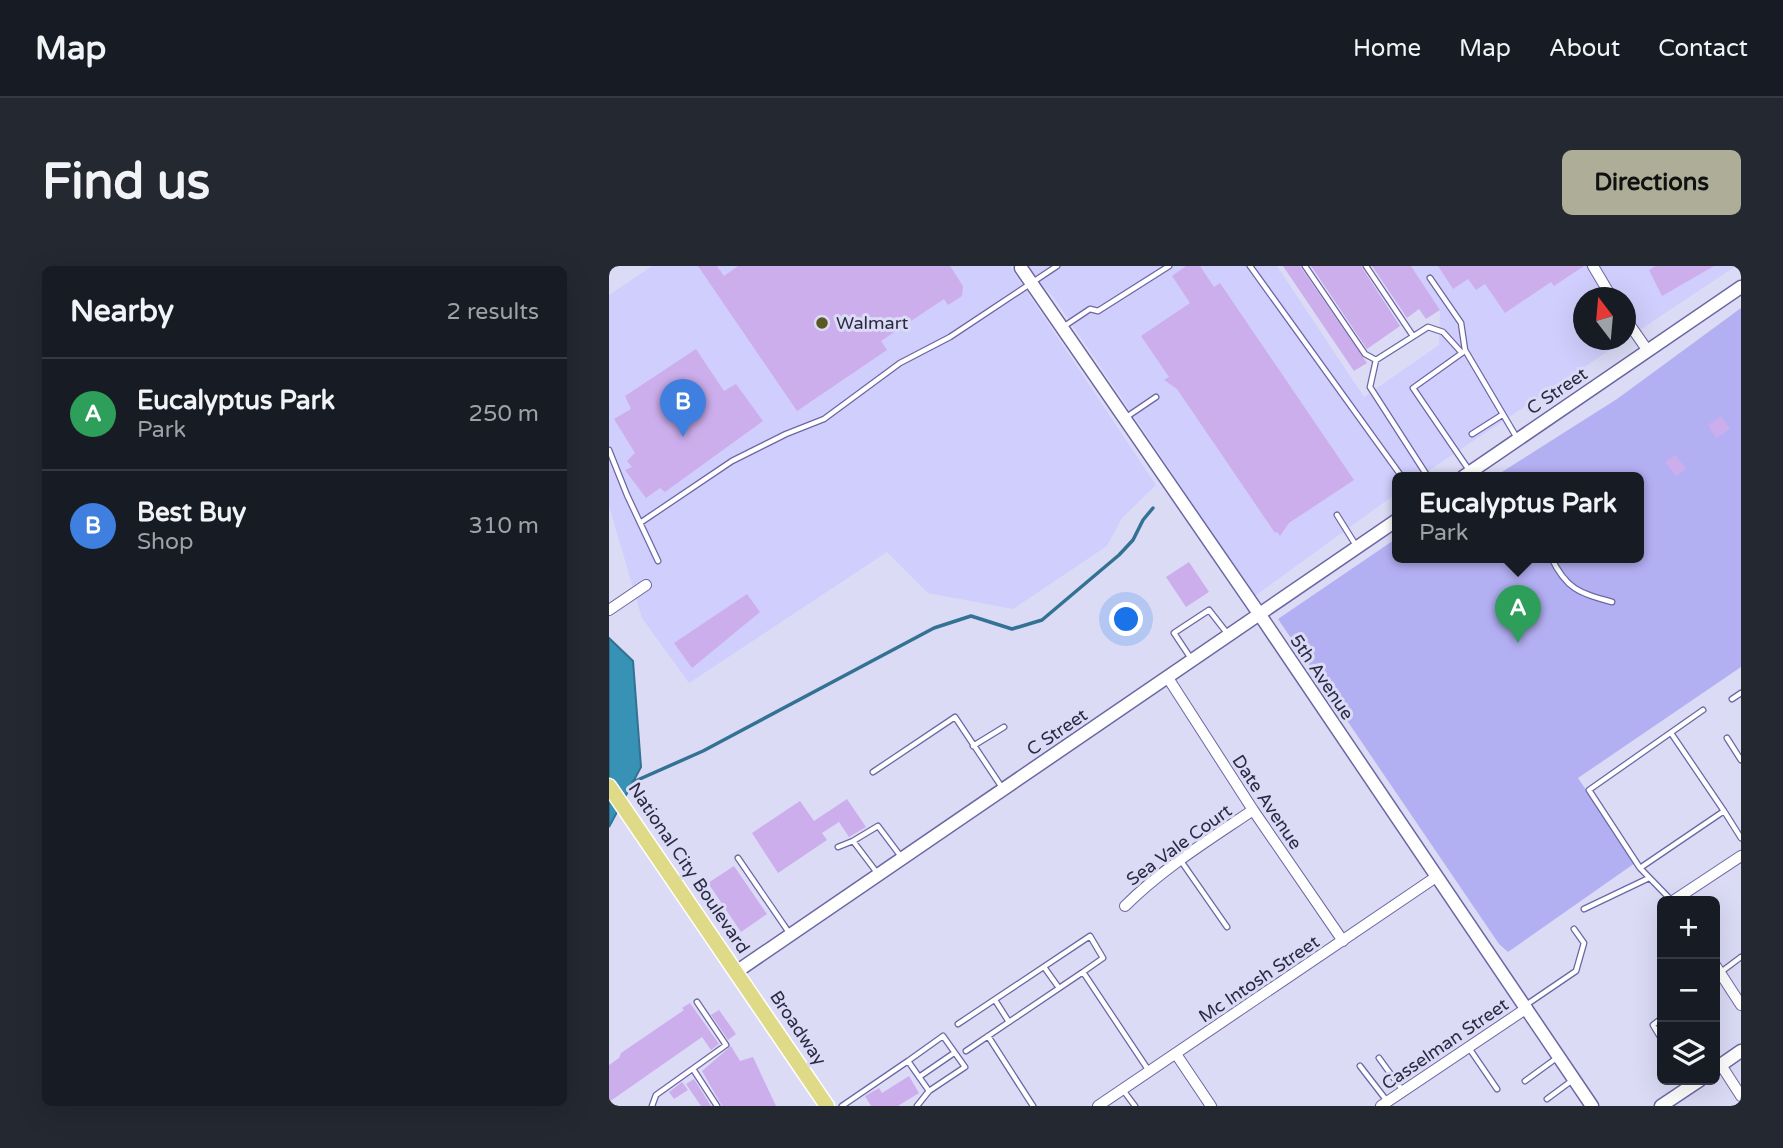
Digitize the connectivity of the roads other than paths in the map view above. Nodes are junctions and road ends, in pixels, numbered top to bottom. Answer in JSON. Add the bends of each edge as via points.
{"nodes":[{"id":1,"x":1058,"y":266,"type":"edge"},
{"id":2,"x":1169,"y":266,"type":"edge"},
{"id":3,"x":1250,"y":266,"type":"edge"},
{"id":4,"x":1305,"y":266,"type":"edge"},
{"id":5,"x":1366,"y":266,"type":"edge"},
{"id":6,"x":1593,"y":266,"type":"edge"},
{"id":7,"x":1020,"y":267,"type":"edge"},
{"id":8,"x":1430,"y":278,"type":"dead end"},
{"id":9,"x":1031,"y":283,"type":"junction"},
{"id":10,"x":1605,"y":287,"type":"edge"},
{"id":11,"x":1741,"y":287,"type":"edge"},
{"id":12,"x":1062,"y":327,"type":"junction"},
{"id":13,"x":1636,"y":333,"type":"edge"},
{"id":14,"x":1413,"y":336,"type":"junction"},
{"id":15,"x":1648,"y":351,"type":"junction"},
{"id":16,"x":1464,"y":352,"type":"junction"},
{"id":17,"x":1376,"y":360,"type":"junction"},
{"id":18,"x":1156,"y":397,"type":"dead end"},
{"id":19,"x":1502,"y":415,"type":"junction"},
{"id":20,"x":1124,"y":418,"type":"junction"},
{"id":21,"x":1472,"y":434,"type":"dead end"},
{"id":22,"x":1518,"y":440,"type":"junction"},
{"id":23,"x":609,"y":450,"type":"edge"},
{"id":24,"x":1398,"y":472,"type":"edge"},
{"id":25,"x":1425,"y":472,"type":"edge"},
{"id":26,"x":1465,"y":472,"type":"edge"},
{"id":27,"x":1469,"y":472,"type":"edge"},
{"id":28,"x":1337,"y":515,"type":"dead end"},
{"id":29,"x":640,"y":523,"type":"junction"},
{"id":30,"x":1392,"y":524,"type":"edge"},
{"id":31,"x":1358,"y":548,"type":"junction"},
{"id":32,"x":658,"y":561,"type":"dead end"},
{"id":33,"x":1554,"y":563,"type":"edge"},
{"id":34,"x":646,"y":585,"type":"dead end"},
{"id":35,"x":1612,"y":602,"type":"dead end"},
{"id":36,"x":609,"y":610,"type":"edge"},
{"id":37,"x":1260,"y":615,"type":"junction"},
{"id":38,"x":1230,"y":636,"type":"junction"},
{"id":39,"x":1193,"y":662,"type":"junction"},
{"id":40,"x":1168,"y":678,"type":"junction"},
{"id":41,"x":1741,"y":693,"type":"edge"},
{"id":42,"x":1731,"y":699,"type":"dead end"},
{"id":43,"x":1703,"y":710,"type":"dead end"},
{"id":44,"x":1003,"y":727,"type":"dead end"},
{"id":45,"x":1671,"y":733,"type":"junction"},
{"id":46,"x":1727,"y":738,"type":"dead end"},
{"id":47,"x":973,"y":746,"type":"junction"},
{"id":48,"x":1741,"y":760,"type":"edge"},
{"id":49,"x":873,"y":772,"type":"dead end"},
{"id":50,"x":609,"y":786,"type":"edge"},
{"id":51,"x":1004,"y":790,"type":"junction"},
{"id":52,"x":1253,"y":810,"type":"junction"},
{"id":53,"x":1724,"y":811,"type":"junction"},
{"id":54,"x":1741,"y":838,"type":"edge"},
{"id":55,"x":853,"y":841,"type":"junction"},
{"id":56,"x":838,"y":847,"type":"dead end"},
{"id":57,"x":1741,"y":856,"type":"edge"},
{"id":58,"x":738,"y":858,"type":"dead end"},
{"id":59,"x":902,"y":859,"type":"junction"},
{"id":60,"x":1181,"y":860,"type":"junction"},
{"id":61,"x":1640,"y":868,"type":"junction"},
{"id":62,"x":879,"y":875,"type":"junction"},
{"id":63,"x":1436,"y":877,"type":"junction"},
{"id":64,"x":1649,"y":878,"type":"junction"},
{"id":65,"x":1668,"y":896,"type":"edge"},
{"id":66,"x":1681,"y":896,"type":"edge"},
{"id":67,"x":1125,"y":906,"type":"dead end"},
{"id":68,"x":1584,"y":909,"type":"dead end"},
{"id":69,"x":1227,"y":927,"type":"dead end"},
{"id":70,"x":1574,"y":929,"type":"dead end"},
{"id":71,"x":790,"y":935,"type":"junction"},
{"id":72,"x":1343,"y":941,"type":"junction"},
{"id":73,"x":1741,"y":957,"type":"edge"},
{"id":74,"x":1044,"y":967,"type":"junction"},
{"id":75,"x":1720,"y":968,"type":"edge"},
{"id":76,"x":736,"y":972,"type":"junction"},
{"id":77,"x":1083,"y":972,"type":"junction"},
{"id":78,"x":1720,"y":974,"type":"edge"},
{"id":79,"x":1059,"y":988,"type":"junction"},
{"id":80,"x":995,"y":1000,"type":"junction"},
{"id":81,"x":697,"y":1002,"type":"dead end"},
{"id":82,"x":1741,"y":1005,"type":"edge"},
{"id":83,"x":1526,"y":1007,"type":"junction"},
{"id":84,"x":1009,"y":1022,"type":"junction"},
{"id":85,"x":958,"y":1024,"type":"dead end"},
{"id":86,"x":989,"y":1036,"type":"junction"},
{"id":87,"x":1469,"y":1047,"type":"junction"},
{"id":88,"x":966,"y":1051,"type":"dead end"},
{"id":89,"x":1741,"y":1051,"type":"edge"},
{"id":90,"x":954,"y":1052,"type":"junction"},
{"id":91,"x":1176,"y":1054,"type":"junction"},
{"id":92,"x":1559,"y":1057,"type":"junction"},
{"id":93,"x":1379,"y":1058,"type":"dead end"},
{"id":94,"x":908,"y":1061,"type":"junction"},
{"id":95,"x":1360,"y":1066,"type":"dead end"},
{"id":96,"x":1720,"y":1066,"type":"edge"},
{"id":97,"x":693,"y":1069,"type":"junction"},
{"id":98,"x":1720,"y":1070,"type":"edge"},
{"id":99,"x":1149,"y":1072,"type":"junction"},
{"id":100,"x":919,"y":1077,"type":"junction"},
{"id":101,"x":1574,"y":1079,"type":"junction"},
{"id":102,"x":1525,"y":1080,"type":"dead end"},
{"id":103,"x":1688,"y":1085,"type":"edge"},
{"id":104,"x":1497,"y":1088,"type":"dead end"},
{"id":105,"x":1122,"y":1090,"type":"junction"},
{"id":106,"x":929,"y":1091,"type":"junction"},
{"id":107,"x":1403,"y":1091,"type":"junction"},
{"id":108,"x":1741,"y":1096,"type":"edge"},
{"id":109,"x":1547,"y":1099,"type":"dead end"},
{"id":110,"x":1384,"y":1104,"type":"edge"},
{"id":111,"x":824,"y":1105,"type":"edge"},
{"id":112,"x":652,"y":1106,"type":"edge"},
{"id":113,"x":717,"y":1106,"type":"edge"},
{"id":114,"x":842,"y":1106,"type":"edge"},
{"id":115,"x":916,"y":1106,"type":"edge"},
{"id":116,"x":1033,"y":1106,"type":"edge"},
{"id":117,"x":1098,"y":1106,"type":"edge"},
{"id":118,"x":1135,"y":1106,"type":"edge"},
{"id":119,"x":1211,"y":1106,"type":"edge"},
{"id":120,"x":1593,"y":1106,"type":"edge"},
{"id":121,"x":1661,"y":1106,"type":"edge"}],
"edges":[{"from":1,"to":9,"type":"lane"},
{"from":2,"to":12,"type":"lane","via":[[1098,312],[1090,309]]},
{"from":3,"to":24,"type":"lane"},
{"from":4,"to":17,"type":"lane","via":[[1365,354]]},
{"from":5,"to":14,"type":"lane"},
{"from":6,"to":10,"type":"street"},
{"from":7,"to":9,"type":"main road","name":"5th Avenue"},
{"from":8,"to":16,"type":"lane","via":[[1461,323]]},
{"from":9,"to":12,"type":"main road","name":"5th Avenue"},
{"from":9,"to":29,"type":"lane","via":[[950,337],[900,363],[824,419],[732,461]]},
{"from":11,"to":15,"type":"main road","name":"C Street"},
{"from":12,"to":20,"type":"main road","name":"5th Avenue"},
{"from":13,"to":15,"type":"street"},
{"from":14,"to":16,"type":"lane","via":[[1428,327],[1443,332]]},
{"from":14,"to":17,"type":"lane"},
{"from":15,"to":22,"type":"main road","name":"C Street"},
{"from":16,"to":19,"type":"lane"},
{"from":16,"to":26,"type":"lane","via":[[1413,388]]},
{"from":17,"to":25,"type":"lane","via":[[1370,387]]},
{"from":18,"to":20,"type":"lane"},
{"from":19,"to":21,"type":"lane"},
{"from":19,"to":22,"type":"lane"},
{"from":20,"to":37,"type":"main road","name":"5th Avenue"},
{"from":22,"to":27,"type":"main road","name":"C Street"},
{"from":23,"to":29,"type":"lane"},
{"from":28,"to":31,"type":"lane"},
{"from":29,"to":32,"type":"lane"},
{"from":30,"to":31,"type":"main road","name":"C Street"},
{"from":31,"to":37,"type":"main road","name":"C Street"},
{"from":33,"to":35,"type":"lane","via":[[1572,589]]},
{"from":34,"to":36,"type":"street"},
{"from":37,"to":38,"type":"main road","name":"C Street"},
{"from":37,"to":63,"type":"main road","name":"5th Avenue"},
{"from":38,"to":39,"type":"main road","name":"C Street"},
{"from":38,"to":39,"type":"lane","via":[[1209,610],[1174,633]]},
{"from":39,"to":40,"type":"main road","name":"C Street"},
{"from":40,"to":51,"type":"main road","name":"C Street"},
{"from":40,"to":52,"type":"street","name":"Date Avenue"},
{"from":41,"to":42,"type":"lane"},
{"from":43,"to":45,"type":"lane"},
{"from":44,"to":47,"type":"lane"},
{"from":45,"to":53,"type":"lane"},
{"from":45,"to":61,"type":"lane","via":[[1590,790]]},
{"from":46,"to":48,"type":"lane"},
{"from":47,"to":49,"type":"lane","via":[[955,717]]},
{"from":47,"to":51,"type":"lane"},
{"from":50,"to":76,"type":"main road","name":"National City Boulevard"},
{"from":51,"to":59,"type":"main road","name":"C Street"},
{"from":52,"to":60,"type":"street","name":"Sea Vale Court"},
{"from":52,"to":72,"type":"street","name":"Date Avenue"},
{"from":53,"to":54,"type":"lane"},
{"from":53,"to":61,"type":"lane"},
{"from":55,"to":56,"type":"lane"},
{"from":55,"to":59,"type":"lane","via":[[878,825]]},
{"from":55,"to":62,"type":"lane"},
{"from":57,"to":66,"type":"street"},
{"from":58,"to":71,"type":"lane"},
{"from":59,"to":62,"type":"main road","name":"C Street"},
{"from":60,"to":67,"type":"street","name":"Sea Vale Court"},
{"from":60,"to":69,"type":"lane"},
{"from":61,"to":64,"type":"lane"},
{"from":62,"to":71,"type":"main road","name":"C Street"},
{"from":63,"to":72,"type":"street","name":"Mc Intosh Street"},
{"from":63,"to":83,"type":"main road","name":"5th Avenue"},
{"from":64,"to":65,"type":"lane"},
{"from":64,"to":68,"type":"lane"},
{"from":70,"to":83,"type":"lane","via":[[1584,943],[1576,971]]},
{"from":71,"to":76,"type":"main road","name":"C Street"},
{"from":72,"to":91,"type":"street","name":"Mc Intosh Street"},
{"from":73,"to":75,"type":"lane"},
{"from":74,"to":77,"type":"lane","via":[[1090,936],[1103,958]]},
{"from":74,"to":79,"type":"lane"},
{"from":74,"to":80,"type":"lane"},
{"from":76,"to":111,"type":"main road","name":"Broadway"},
{"from":77,"to":79,"type":"lane"},
{"from":77,"to":99,"type":"lane"},
{"from":78,"to":82,"type":"street"},
{"from":79,"to":84,"type":"lane"},
{"from":80,"to":84,"type":"lane"},
{"from":80,"to":85,"type":"lane"},
{"from":81,"to":97,"type":"lane","via":[[726,1045]]},
{"from":83,"to":87,"type":"street","name":"Casselman Street"},
{"from":83,"to":92,"type":"main road","name":"5th Avenue"},
{"from":84,"to":86,"type":"lane"},
{"from":86,"to":88,"type":"lane"},
{"from":86,"to":116,"type":"lane"},
{"from":87,"to":104,"type":"lane"},
{"from":87,"to":107,"type":"street","name":"Casselman Street"},
{"from":89,"to":96,"type":"main road"},
{"from":90,"to":94,"type":"lane","via":[[943,1037]]},
{"from":90,"to":100,"type":"lane"},
{"from":90,"to":106,"type":"lane","via":[[965,1068]]},
{"from":91,"to":99,"type":"street","name":"Mc Intosh Street"},
{"from":91,"to":119,"type":"street"},
{"from":92,"to":101,"type":"main road","name":"5th Avenue"},
{"from":92,"to":102,"type":"lane"},
{"from":93,"to":107,"type":"lane"},
{"from":94,"to":100,"type":"lane"},
{"from":94,"to":114,"type":"lane"},
{"from":95,"to":110,"type":"lane"},
{"from":97,"to":112,"type":"lane","via":[[656,1095]]},
{"from":97,"to":113,"type":"lane"},
{"from":98,"to":108,"type":"street"},
{"from":99,"to":105,"type":"street","name":"Mc Intosh Street"},
{"from":100,"to":106,"type":"lane"},
{"from":101,"to":109,"type":"lane"},
{"from":101,"to":120,"type":"main road","name":"5th Avenue"},
{"from":103,"to":121,"type":"main road"},
{"from":105,"to":117,"type":"street","name":"Mc Intosh Street"},
{"from":105,"to":118,"type":"lane"},
{"from":106,"to":115,"type":"lane"},
{"from":107,"to":110,"type":"street","name":"Casselman Street"}]}
